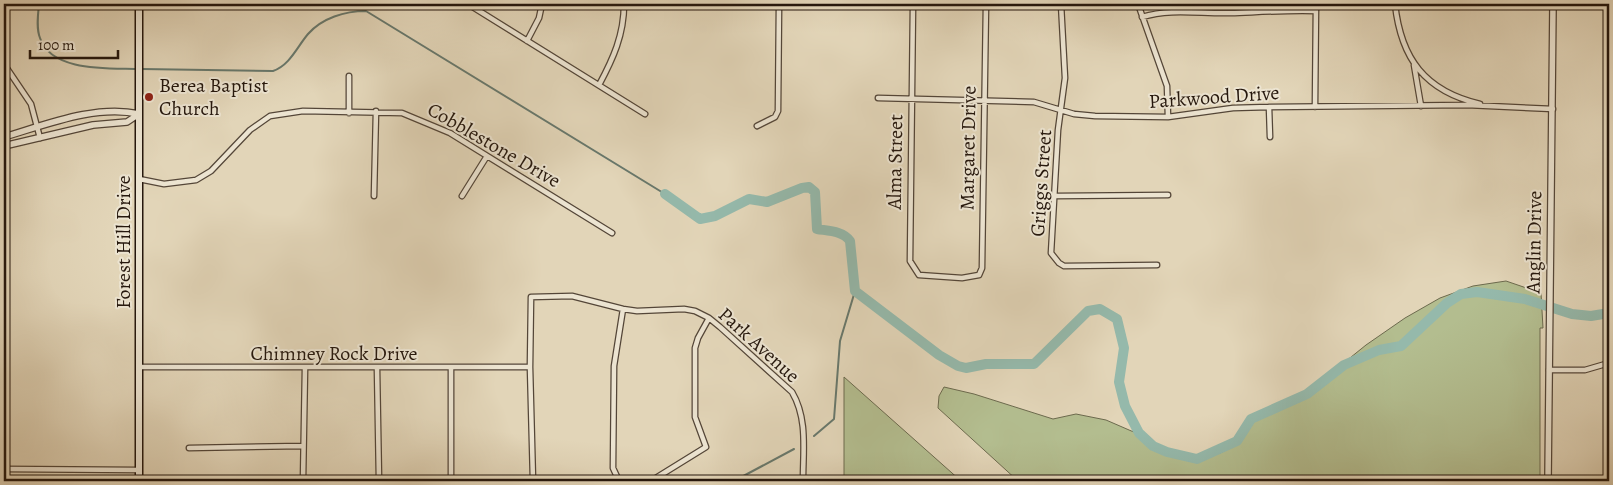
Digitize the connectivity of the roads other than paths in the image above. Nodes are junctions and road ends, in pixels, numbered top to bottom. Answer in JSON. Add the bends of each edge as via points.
{"nodes":[{"id":1,"x":139,"y":4,"type":"edge"},
{"id":2,"x":468,"y":4,"type":"edge"},
{"id":3,"x":542,"y":4,"type":"edge"},
{"id":4,"x":624,"y":4,"type":"edge"},
{"id":5,"x":779,"y":4,"type":"edge"},
{"id":6,"x":913,"y":4,"type":"edge"},
{"id":7,"x":986,"y":4,"type":"edge"},
{"id":8,"x":1061,"y":4,"type":"edge"},
{"id":9,"x":1138,"y":4,"type":"edge"},
{"id":10,"x":1316,"y":4,"type":"edge"},
{"id":11,"x":1395,"y":4,"type":"edge"},
{"id":12,"x":1553,"y":4,"type":"edge"},
{"id":13,"x":1316,"y":11,"type":"junction"},
{"id":14,"x":1142,"y":17,"type":"junction"},
{"id":15,"x":527,"y":41,"type":"junction"},
{"id":16,"x":4,"y":64,"type":"edge"},
{"id":17,"x":1413,"y":64,"type":"junction"},
{"id":18,"x":349,"y":76,"type":"dead end"},
{"id":19,"x":599,"y":86,"type":"junction"},
{"id":20,"x":878,"y":98,"type":"dead end"},
{"id":21,"x":911,"y":100,"type":"junction"},
{"id":22,"x":984,"y":100,"type":"junction"},
{"id":23,"x":1421,"y":106,"type":"junction"},
{"id":24,"x":1492,"y":106,"type":"junction"},
{"id":25,"x":1269,"y":107,"type":"junction"},
{"id":26,"x":1315,"y":107,"type":"junction"},
{"id":27,"x":1553,"y":109,"type":"junction"},
{"id":28,"x":376,"y":111,"type":"junction"},
{"id":29,"x":1061,"y":111,"type":"junction"},
{"id":30,"x":348,"y":113,"type":"junction"},
{"id":31,"x":139,"y":114,"type":"junction"},
{"id":32,"x":645,"y":114,"type":"dead end"},
{"id":33,"x":1168,"y":117,"type":"junction"},
{"id":34,"x":757,"y":126,"type":"dead end"},
{"id":35,"x":38,"y":127,"type":"junction"},
{"id":36,"x":4,"y":137,"type":"edge"},
{"id":37,"x":1270,"y":137,"type":"dead end"},
{"id":38,"x":40,"y":138,"type":"junction"},
{"id":39,"x":4,"y":146,"type":"edge"},
{"id":40,"x":487,"y":156,"type":"junction"},
{"id":41,"x":139,"y":179,"type":"junction"},
{"id":42,"x":1168,"y":195,"type":"dead end"},
{"id":43,"x":374,"y":196,"type":"dead end"},
{"id":44,"x":462,"y":196,"type":"dead end"},
{"id":45,"x":1056,"y":196,"type":"junction"},
{"id":46,"x":612,"y":232,"type":"dead end"},
{"id":47,"x":1157,"y":264,"type":"dead end"},
{"id":48,"x":962,"y":278,"type":"joint"},
{"id":49,"x":623,"y":309,"type":"junction"},
{"id":50,"x":709,"y":318,"type":"junction"},
{"id":51,"x":1609,"y":363,"type":"edge"},
{"id":52,"x":139,"y":367,"type":"junction"},
{"id":53,"x":305,"y":368,"type":"junction"},
{"id":54,"x":377,"y":368,"type":"junction"},
{"id":55,"x":450,"y":368,"type":"junction"},
{"id":56,"x":530,"y":368,"type":"junction"},
{"id":57,"x":1549,"y":370,"type":"junction"},
{"id":58,"x":303,"y":446,"type":"junction"},
{"id":59,"x":189,"y":448,"type":"dead end"},
{"id":60,"x":4,"y":469,"type":"edge"},
{"id":61,"x":139,"y":470,"type":"junction"},
{"id":62,"x":139,"y":481,"type":"edge"},
{"id":63,"x":303,"y":481,"type":"edge"},
{"id":64,"x":379,"y":481,"type":"edge"},
{"id":65,"x":451,"y":481,"type":"edge"},
{"id":66,"x":534,"y":481,"type":"edge"},
{"id":67,"x":619,"y":481,"type":"edge"},
{"id":68,"x":651,"y":481,"type":"edge"},
{"id":69,"x":804,"y":481,"type":"edge"},
{"id":70,"x":1548,"y":481,"type":"edge"}],
"edges":[{"from":1,"to":31,"type":"main road","name":"Forest Hill Drive"},
{"from":2,"to":15,"type":"street"},
{"from":3,"to":15,"type":"street"},
{"from":4,"to":19,"type":"street","via":[[622,35]]},
{"from":5,"to":34,"type":"street","via":[[778,111],[775,118]]},
{"from":6,"to":21,"type":"street","name":"Alma Street"},
{"from":7,"to":22,"type":"street","name":"Margaret Drive"},
{"from":8,"to":29,"type":"street","name":"Griggs Street","via":[[1065,78]]},
{"from":9,"to":14,"type":"street"},
{"from":10,"to":13,"type":"street"},
{"from":11,"to":17,"type":"street","via":[[1403,44]]},
{"from":12,"to":27,"type":"street","name":"Anglin Drive"},
{"from":13,"to":14,"type":"street","via":[[1230,13],[1190,10]]},
{"from":13,"to":26,"type":"street"},
{"from":14,"to":33,"type":"street","via":[[1167,86]]},
{"from":15,"to":19,"type":"street"},
{"from":16,"to":35,"type":"street","via":[[31,104]]},
{"from":17,"to":23,"type":"street"},
{"from":17,"to":24,"type":"street","via":[[1448,94]]},
{"from":18,"to":30,"type":"street"},
{"from":19,"to":32,"type":"street"},
{"from":20,"to":21,"type":"street","name":"Parkwood Drive"},
{"from":21,"to":22,"type":"street","name":"Parkwood Drive"},
{"from":21,"to":48,"type":"street","name":"Alma Street","via":[[910,261],[919,275]]},
{"from":22,"to":29,"type":"street","name":"Parkwood Drive","via":[[1034,102]]},
{"from":22,"to":48,"type":"street","name":"Margaret Drive","via":[[982,268],[978,275]]},
{"from":23,"to":24,"type":"street","name":"Parkwood Drive"},
{"from":23,"to":26,"type":"street","name":"Parkwood Drive"},
{"from":24,"to":27,"type":"street","name":"Parkwood Drive"},
{"from":25,"to":26,"type":"street","name":"Parkwood Drive"},
{"from":25,"to":33,"type":"street","name":"Parkwood Drive","via":[[1233,108]]},
{"from":25,"to":37,"type":"street"},
{"from":27,"to":57,"type":"street","name":"Anglin Drive"},
{"from":28,"to":30,"type":"street","name":"Cobblestone Drive"},
{"from":28,"to":40,"type":"street","name":"Cobblestone Drive","via":[[402,113],[420,119]]},
{"from":28,"to":43,"type":"street"},
{"from":29,"to":33,"type":"street","name":"Parkwood Drive","via":[[1095,116]]},
{"from":29,"to":45,"type":"street","name":"Griggs Street"},
{"from":30,"to":41,"type":"street","name":"Cobblestone Drive","via":[[303,111],[270,116],[250,130],[212,171],[196,180],[164,184]]},
{"from":31,"to":35,"type":"street","via":[[126,111],[87,115]]},
{"from":31,"to":38,"type":"street","via":[[127,122],[93,125]]},
{"from":31,"to":41,"type":"main road","name":"Forest Hill Drive"},
{"from":35,"to":36,"type":"street"},
{"from":35,"to":38,"type":"street"},
{"from":38,"to":39,"type":"street"},
{"from":40,"to":44,"type":"street"},
{"from":40,"to":46,"type":"street","name":"Cobblestone Drive"},
{"from":41,"to":52,"type":"main road","name":"Forest Hill Drive"},
{"from":42,"to":45,"type":"street"},
{"from":45,"to":47,"type":"street","name":"Griggs Street","via":[[1052,253],[1059,264]]},
{"from":49,"to":50,"type":"street","name":"Park Avenue","via":[[684,309]]},
{"from":49,"to":56,"type":"street","name":"Park Avenue","via":[[572,296],[531,297]]},
{"from":49,"to":67,"type":"street","via":[[614,366],[613,468]]},
{"from":50,"to":68,"type":"street","via":[[695,348],[696,417],[706,447]]},
{"from":50,"to":69,"type":"street","name":"Park Avenue","via":[[792,392],[799,404]]},
{"from":51,"to":57,"type":"street","via":[[1585,370]]},
{"from":52,"to":53,"type":"street","name":"Chimney Rock Drive"},
{"from":52,"to":61,"type":"main road","name":"Forest Hill Drive"},
{"from":53,"to":54,"type":"street","name":"Chimney Rock Drive"},
{"from":53,"to":58,"type":"street"},
{"from":54,"to":55,"type":"street","name":"Chimney Rock Drive"},
{"from":54,"to":64,"type":"street"},
{"from":55,"to":56,"type":"street","name":"Chimney Rock Drive"},
{"from":55,"to":65,"type":"street"},
{"from":56,"to":66,"type":"street"},
{"from":57,"to":70,"type":"street","name":"Anglin Drive"},
{"from":58,"to":59,"type":"street"},
{"from":58,"to":63,"type":"street"},
{"from":60,"to":61,"type":"street"},
{"from":61,"to":62,"type":"main road","name":"Forest Hill Drive"}]}
